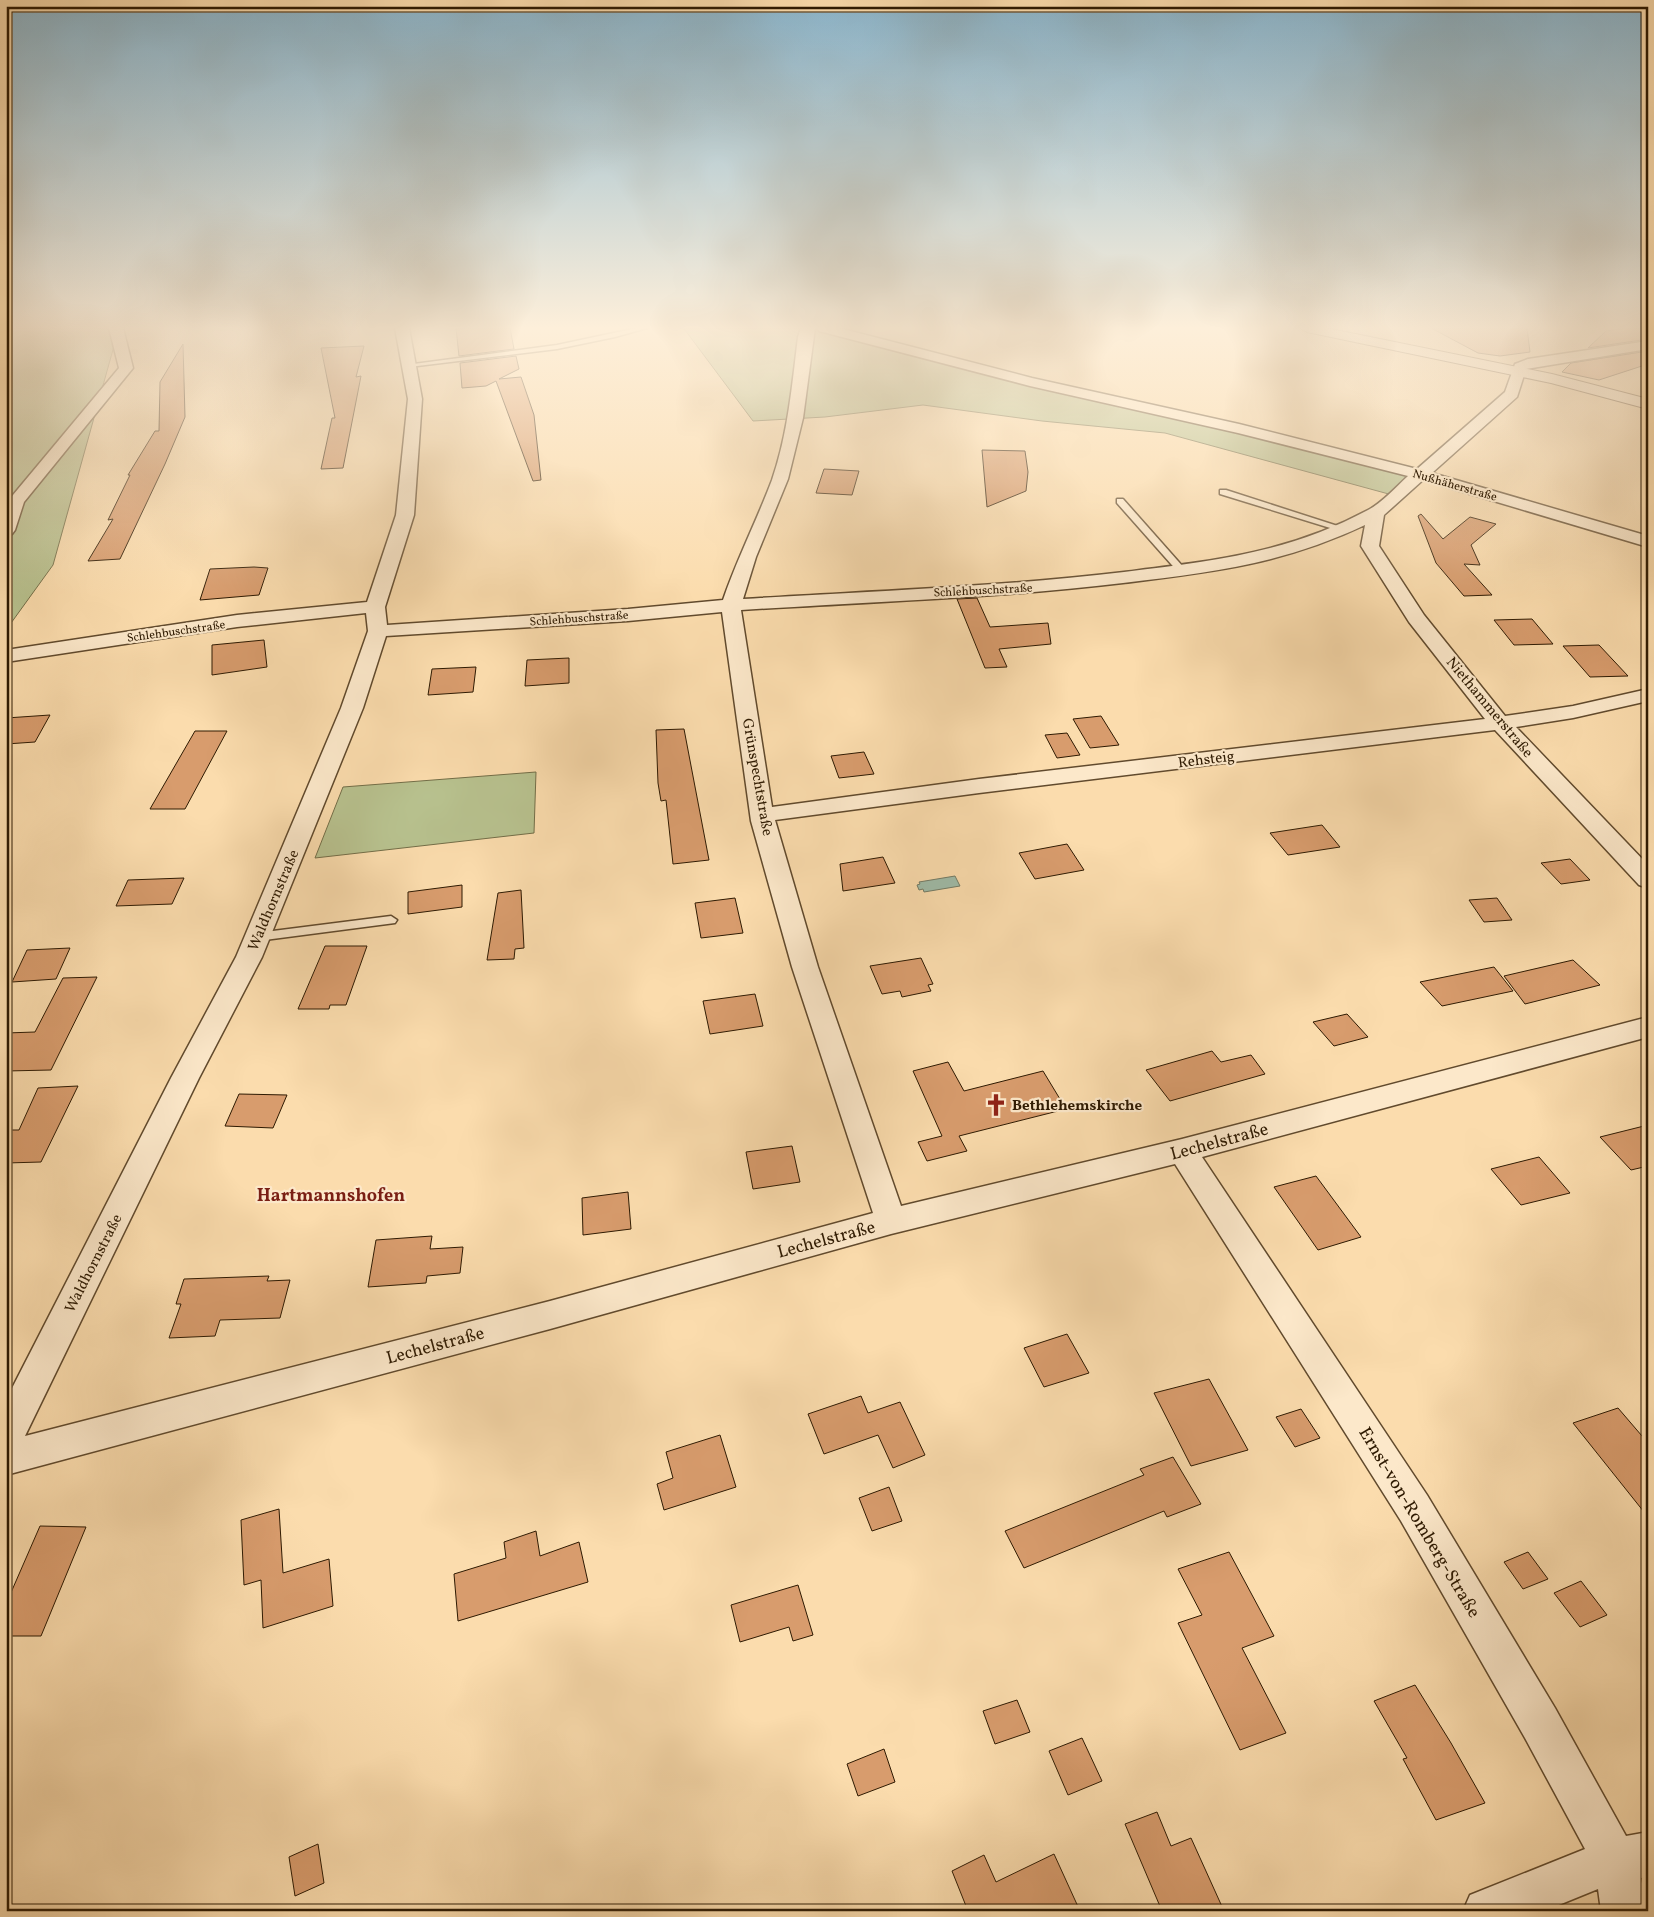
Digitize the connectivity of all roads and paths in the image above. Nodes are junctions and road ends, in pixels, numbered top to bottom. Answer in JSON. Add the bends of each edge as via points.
{"nodes":[{"id":1,"x":85,"y":417,"type":"edge"},
{"id":2,"x":413,"y":417,"type":"edge"},
{"id":3,"x":795,"y":417,"type":"edge"},
{"id":4,"x":1188,"y":417,"type":"edge"},
{"id":5,"x":1485,"y":417,"type":"edge"},
{"id":6,"x":1419,"y":474,"type":"junction"},
{"id":7,"x":1223,"y":492,"type":"dead end"},
{"id":8,"x":1120,"y":501,"type":"dead end"},
{"id":9,"x":1376,"y":513,"type":"junction"},
{"id":10,"x":1343,"y":529,"type":"junction"},
{"id":11,"x":6,"y":530,"type":"edge"},
{"id":12,"x":1648,"y":542,"type":"edge"},
{"id":13,"x":1182,"y":571,"type":"junction"},
{"id":14,"x":731,"y":605,"type":"junction"},
{"id":15,"x":377,"y":619,"type":"junction"},
{"id":16,"x":6,"y":656,"type":"edge"},
{"id":17,"x":1648,"y":695,"type":"edge"},
{"id":18,"x":1499,"y":722,"type":"junction"},
{"id":19,"x":762,"y":815,"type":"junction"},
{"id":20,"x":1648,"y":880,"type":"edge"},
{"id":21,"x":391,"y":920,"type":"dead end"},
{"id":22,"x":258,"y":937,"type":"junction"},
{"id":23,"x":1648,"y":1027,"type":"edge"},
{"id":24,"x":1182,"y":1151,"type":"junction"},
{"id":25,"x":891,"y":1221,"type":"junction"},
{"id":26,"x":6,"y":1437,"type":"edge"},
{"id":27,"x":6,"y":1458,"type":"edge"},
{"id":28,"x":1631,"y":1857,"type":"edge"},
{"id":29,"x":1486,"y":1911,"type":"edge"},
{"id":30,"x":1624,"y":1911,"type":"edge"}],
"edges":[{"from":1,"to":11,"type":"street","via":[[16,501]]},
{"from":2,"to":15,"type":"street","name":"Waldhornstraße","via":[[405,515]]},
{"from":3,"to":14,"type":"street","name":"Grünspechtstraße","via":[[780,479]]},
{"from":4,"to":6,"type":"street","name":"Nußhäherstraße"},
{"from":5,"to":6,"type":"street","name":"Schlehbuschstraße"},
{"from":6,"to":9,"type":"street","name":"Schlehbuschstraße"},
{"from":6,"to":12,"type":"street","name":"Nußhäherstraße"},
{"from":7,"to":10,"type":"lane"},
{"from":8,"to":13,"type":"lane"},
{"from":9,"to":10,"type":"street","name":"Schlehbuschstraße"},
{"from":9,"to":18,"type":"street","name":"Niethammerstraße","via":[[1370,546],[1416,618]]},
{"from":10,"to":13,"type":"street","name":"Schlehbuschstraße","via":[[1271,555]]},
{"from":13,"to":14,"type":"street","name":"Schlehbuschstraße","via":[[1060,585]]},
{"from":14,"to":15,"type":"street","name":"Schlehbuschstraße","via":[[628,615]]},
{"from":14,"to":19,"type":"street","name":"Grünspechtstraße"},
{"from":15,"to":16,"type":"street","name":"Schlehbuschstraße","via":[[329,610]]},
{"from":15,"to":22,"type":"street","name":"Waldhornstraße","via":[[352,708]]},
{"from":17,"to":18,"type":"street","name":"Rehsteig","via":[[1604,707]]},
{"from":18,"to":19,"type":"street","name":"Rehsteig","via":[[905,794]]},
{"from":18,"to":20,"type":"street","name":"Niethammerstraße"},
{"from":19,"to":25,"type":"street","name":"Grünspechtstraße","via":[[804,967]]},
{"from":21,"to":22,"type":"lane"},
{"from":22,"to":26,"type":"street","name":"Waldhornstraße"},
{"from":23,"to":24,"type":"street","name":"Lechelstraße"},
{"from":24,"to":25,"type":"street","name":"Lechelstraße"},
{"from":24,"to":28,"type":"street","name":"Ernst-von-Romberg-Straße","via":[[1414,1508],[1540,1723]]},
{"from":25,"to":27,"type":"street","name":"Lechelstraße","via":[[550,1315]]},
{"from":28,"to":29,"type":"street"},
{"from":28,"to":30,"type":"street","name":"Ernst-von-Romberg-Straße"}]}
